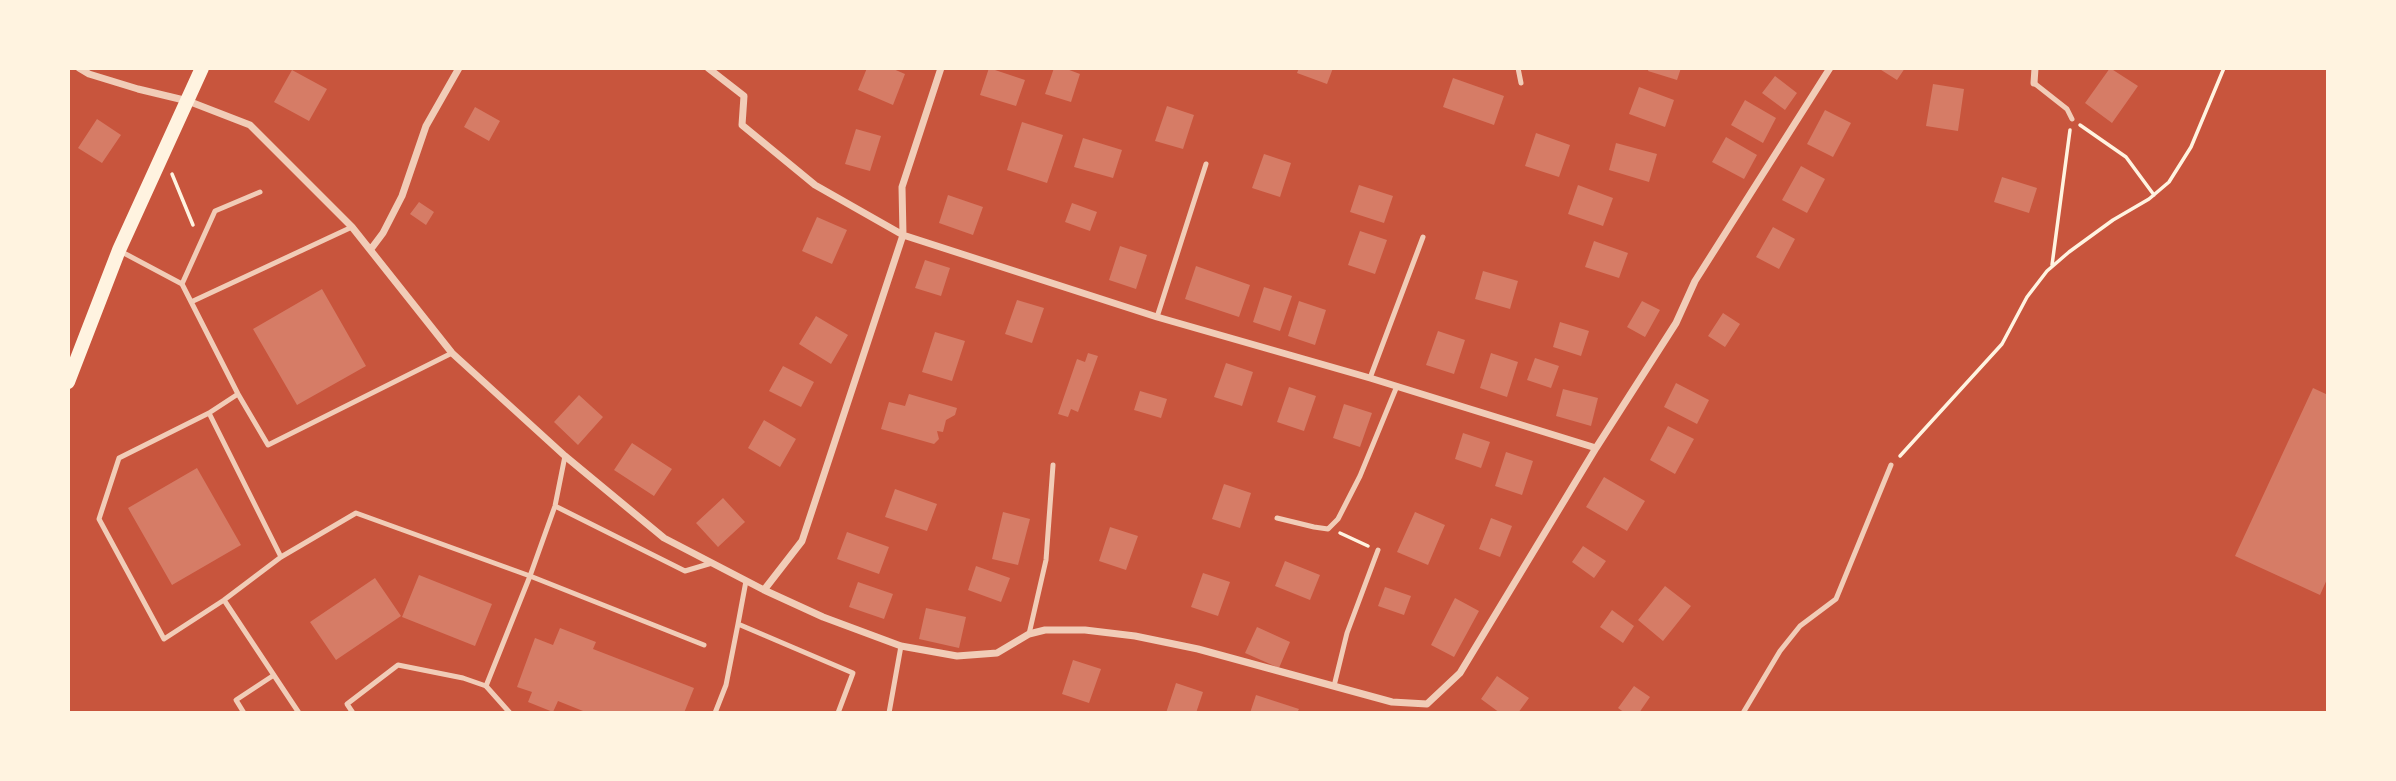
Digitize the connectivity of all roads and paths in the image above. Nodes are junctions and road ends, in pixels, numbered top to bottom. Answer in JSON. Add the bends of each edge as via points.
{"nodes":[{"id":1,"x":79,"y":68,"type":"edge"},
{"id":2,"x":202,"y":68,"type":"edge"},
{"id":3,"x":459,"y":68,"type":"edge"},
{"id":4,"x":708,"y":68,"type":"edge"},
{"id":5,"x":941,"y":68,"type":"edge"},
{"id":6,"x":1518,"y":68,"type":"edge"},
{"id":7,"x":1830,"y":68,"type":"edge"},
{"id":8,"x":2035,"y":68,"type":"edge"},
{"id":9,"x":2224,"y":68,"type":"edge"},
{"id":10,"x":1521,"y":82,"type":"dead end"},
{"id":11,"x":2035,"y":83,"type":"joint"},
{"id":12,"x":188,"y":101,"type":"junction"},
{"id":13,"x":2072,"y":119,"type":"junction"},
{"id":14,"x":1206,"y":164,"type":"dead end"},
{"id":15,"x":172,"y":174,"type":"dead end"},
{"id":16,"x":260,"y":192,"type":"dead end"},
{"id":17,"x":2154,"y":195,"type":"junction"},
{"id":18,"x":352,"y":226,"type":"junction"},
{"id":19,"x":903,"y":235,"type":"junction"},
{"id":20,"x":1423,"y":237,"type":"dead end"},
{"id":21,"x":201,"y":243,"type":"junction"},
{"id":22,"x":371,"y":249,"type":"junction"},
{"id":23,"x":119,"y":250,"type":"junction"},
{"id":24,"x":2052,"y":267,"type":"junction"},
{"id":25,"x":182,"y":284,"type":"junction"},
{"id":26,"x":191,"y":302,"type":"junction"},
{"id":27,"x":1157,"y":317,"type":"junction"},
{"id":28,"x":452,"y":353,"type":"junction"},
{"id":29,"x":1370,"y":378,"type":"junction"},
{"id":30,"x":68,"y":382,"type":"edge"},
{"id":31,"x":1397,"y":386,"type":"junction"},
{"id":32,"x":238,"y":394,"type":"junction"},
{"id":33,"x":209,"y":413,"type":"junction"},
{"id":34,"x":1596,"y":448,"type":"junction"},
{"id":35,"x":565,"y":456,"type":"junction"},
{"id":36,"x":1052,"y":465,"type":"dead end"},
{"id":37,"x":1891,"y":465,"type":"joint"},
{"id":38,"x":555,"y":506,"type":"junction"},
{"id":39,"x":1277,"y":518,"type":"dead end"},
{"id":40,"x":1328,"y":528,"type":"junction"},
{"id":41,"x":1378,"y":550,"type":"joint"},
{"id":42,"x":281,"y":557,"type":"junction"},
{"id":43,"x":712,"y":563,"type":"junction"},
{"id":44,"x":530,"y":576,"type":"junction"},
{"id":45,"x":746,"y":581,"type":"junction"},
{"id":46,"x":764,"y":590,"type":"junction"},
{"id":47,"x":224,"y":600,"type":"junction"},
{"id":48,"x":738,"y":624,"type":"junction"},
{"id":49,"x":1029,"y":634,"type":"junction"},
{"id":50,"x":704,"y":645,"type":"dead end"},
{"id":51,"x":901,"y":646,"type":"junction"},
{"id":52,"x":274,"y":675,"type":"junction"},
{"id":53,"x":486,"y":686,"type":"junction"},
{"id":54,"x":1334,"y":686,"type":"junction"},
{"id":55,"x":1427,"y":704,"type":"junction"},
{"id":56,"x":244,"y":713,"type":"edge"},
{"id":57,"x":299,"y":713,"type":"edge"},
{"id":58,"x":353,"y":713,"type":"edge"},
{"id":59,"x":510,"y":713,"type":"edge"},
{"id":60,"x":715,"y":713,"type":"edge"},
{"id":61,"x":838,"y":713,"type":"edge"},
{"id":62,"x":890,"y":713,"type":"edge"},
{"id":63,"x":1424,"y":713,"type":"edge"},
{"id":64,"x":1743,"y":713,"type":"edge"}],
"edges":[{"from":1,"to":12,"type":"street"},
{"from":2,"to":12,"type":"main road"},
{"from":3,"to":22,"type":"street","via":[[426,126],[402,196]]},
{"from":4,"to":19,"type":"street","via":[[744,96],[742,125],[815,185]]},
{"from":5,"to":19,"type":"street","via":[[902,187]]},
{"from":6,"to":10,"type":"lane"},
{"from":7,"to":34,"type":"street"},
{"from":8,"to":11,"type":"street"},
{"from":9,"to":17,"type":"path","via":[[2192,147],[2169,182]]},
{"from":11,"to":13,"type":"lane","via":[[2067,109]]},
{"from":12,"to":18,"type":"street","via":[[250,125]]},
{"from":12,"to":23,"type":"main road"},
{"from":13,"to":17,"type":"path","via":[[2126,157]]},
{"from":13,"to":24,"type":"path"},
{"from":14,"to":27,"type":"lane"},
{"from":15,"to":21,"type":"path"},
{"from":16,"to":21,"type":"lane","via":[[215,211]]},
{"from":17,"to":24,"type":"path"},
{"from":18,"to":22,"type":"street"},
{"from":18,"to":26,"type":"lane"},
{"from":19,"to":27,"type":"street"},
{"from":19,"to":46,"type":"street","via":[[802,541]]},
{"from":20,"to":29,"type":"lane"},
{"from":21,"to":25,"type":"lane"},
{"from":22,"to":28,"type":"street"},
{"from":23,"to":25,"type":"lane"},
{"from":23,"to":30,"type":"main road"},
{"from":24,"to":37,"type":"path","via":[[2027,297],[2002,344]]},
{"from":25,"to":26,"type":"lane"},
{"from":26,"to":32,"type":"lane"},
{"from":27,"to":29,"type":"street"},
{"from":28,"to":32,"type":"lane","via":[[268,445]]},
{"from":28,"to":35,"type":"street"},
{"from":29,"to":31,"type":"street"},
{"from":31,"to":34,"type":"street"},
{"from":31,"to":40,"type":"lane","via":[[1360,476],[1338,519]]},
{"from":32,"to":33,"type":"lane"},
{"from":33,"to":42,"type":"lane"},
{"from":33,"to":47,"type":"lane","via":[[120,458],[99,519],[163,639]]},
{"from":34,"to":55,"type":"street","via":[[1460,673]]},
{"from":35,"to":38,"type":"lane"},
{"from":35,"to":43,"type":"street","via":[[664,538]]},
{"from":36,"to":49,"type":"lane","via":[[1046,560]]},
{"from":37,"to":64,"type":"lane","via":[[1836,599],[1800,626]]},
{"from":38,"to":43,"type":"lane","via":[[685,571]]},
{"from":38,"to":44,"type":"lane"},
{"from":39,"to":40,"type":"lane"},
{"from":40,"to":41,"type":"path"},
{"from":41,"to":54,"type":"lane","via":[[1347,634]]},
{"from":42,"to":44,"type":"lane","via":[[356,513]]},
{"from":42,"to":47,"type":"lane"},
{"from":43,"to":45,"type":"street"},
{"from":44,"to":50,"type":"lane"},
{"from":44,"to":53,"type":"lane"},
{"from":45,"to":46,"type":"street"},
{"from":45,"to":48,"type":"lane"},
{"from":46,"to":51,"type":"street"},
{"from":47,"to":52,"type":"lane"},
{"from":48,"to":60,"type":"lane","via":[[726,685]]},
{"from":48,"to":61,"type":"lane","via":[[853,673]]},
{"from":49,"to":51,"type":"street","via":[[997,653],[957,656]]},
{"from":49,"to":54,"type":"street","via":[[1071,630],[1135,636]]},
{"from":51,"to":62,"type":"lane"},
{"from":52,"to":56,"type":"lane","via":[[236,700]]},
{"from":52,"to":57,"type":"lane"},
{"from":53,"to":58,"type":"lane","via":[[398,665],[347,704]]},
{"from":53,"to":59,"type":"lane"},
{"from":54,"to":55,"type":"street","via":[[1392,702]]},
{"from":55,"to":63,"type":"lane"}]}
